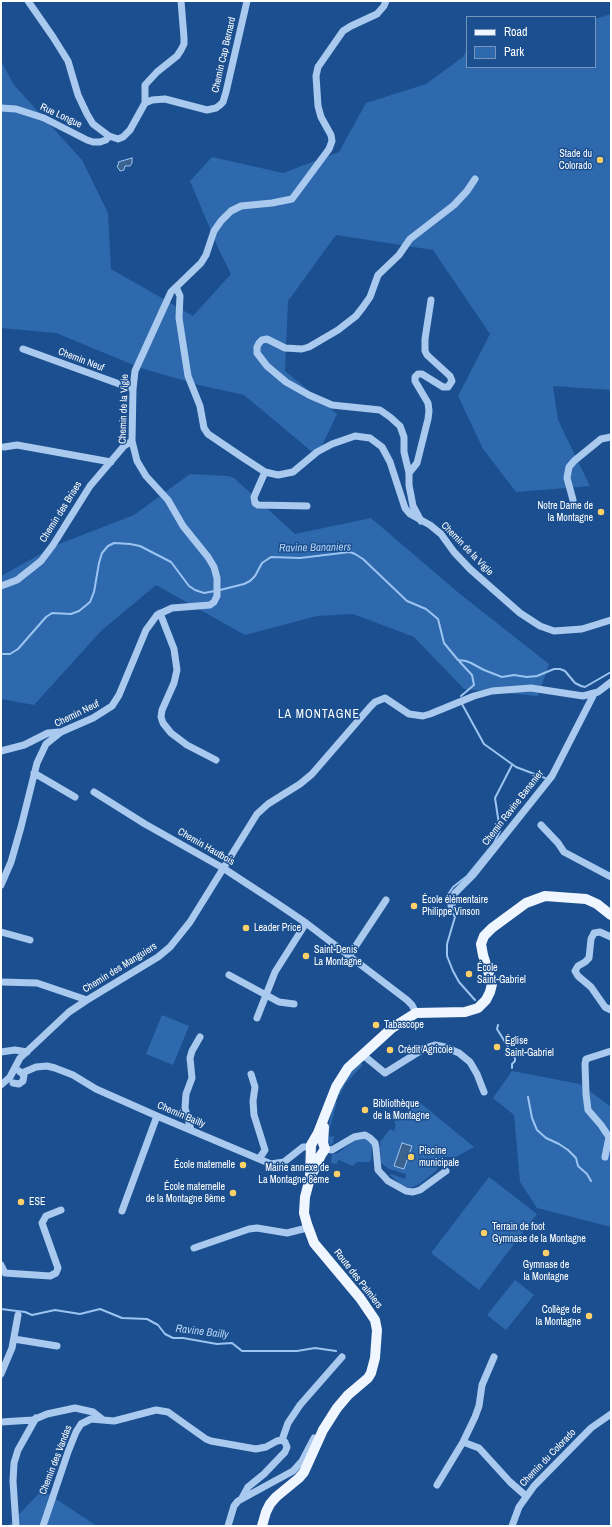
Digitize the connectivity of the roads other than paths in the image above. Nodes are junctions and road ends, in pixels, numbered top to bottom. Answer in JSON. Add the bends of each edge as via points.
{"nodes":[{"id":1,"x":181,"y":1,"type":"edge"},
{"id":2,"x":247,"y":1,"type":"edge"},
{"id":3,"x":386,"y":1,"type":"edge"},
{"id":4,"x":31,"y":2,"type":"edge"},
{"id":5,"x":145,"y":103,"type":"junction"},
{"id":6,"x":1,"y":108,"type":"edge"},
{"id":7,"x":109,"y":136,"type":"junction"},
{"id":8,"x":475,"y":179,"type":"dead end"},
{"id":9,"x":176,"y":287,"type":"junction"},
{"id":10,"x":431,"y":300,"type":"dead end"},
{"id":11,"x":23,"y":349,"type":"dead end"},
{"id":12,"x":133,"y":389,"type":"junction"},
{"id":13,"x":611,"y":437,"type":"edge"},
{"id":14,"x":132,"y":441,"type":"junction"},
{"id":15,"x":4,"y":447,"type":"dead end"},
{"id":16,"x":111,"y":462,"type":"junction"},
{"id":17,"x":265,"y":472,"type":"junction"},
{"id":18,"x":409,"y":472,"type":"junction"},
{"id":19,"x":573,"y":500,"type":"dead end"},
{"id":20,"x":307,"y":506,"type":"dead end"},
{"id":21,"x":421,"y":520,"type":"junction"},
{"id":22,"x":1,"y":586,"type":"edge"},
{"id":23,"x":160,"y":613,"type":"junction"},
{"id":24,"x":611,"y":620,"type":"edge"},
{"id":25,"x":611,"y":682,"type":"edge"},
{"id":26,"x":594,"y":694,"type":"junction"},
{"id":27,"x":61,"y":732,"type":"junction"},
{"id":28,"x":1,"y":751,"type":"edge"},
{"id":29,"x":216,"y":760,"type":"dead end"},
{"id":30,"x":34,"y":773,"type":"junction"},
{"id":31,"x":94,"y":792,"type":"dead end"},
{"id":32,"x":75,"y":797,"type":"dead end"},
{"id":33,"x":541,"y":825,"type":"dead end"},
{"id":34,"x":224,"y":868,"type":"junction"},
{"id":35,"x":611,"y":877,"type":"edge"},
{"id":36,"x":1,"y":885,"type":"edge"},
{"id":37,"x":386,"y":900,"type":"dead end"},
{"id":38,"x":452,"y":907,"type":"dead end"},
{"id":39,"x":611,"y":915,"type":"edge"},
{"id":40,"x":306,"y":924,"type":"junction"},
{"id":41,"x":1,"y":932,"type":"edge"},
{"id":42,"x":611,"y":937,"type":"edge"},
{"id":43,"x":30,"y":940,"type":"dead end"},
{"id":44,"x":349,"y":956,"type":"junction"},
{"id":45,"x":228,"y":975,"type":"dead end"},
{"id":46,"x":1,"y":982,"type":"edge"},
{"id":47,"x":266,"y":995,"type":"junction"},
{"id":48,"x":87,"y":1000,"type":"junction"},
{"id":49,"x":294,"y":1004,"type":"dead end"},
{"id":50,"x":611,"y":1010,"type":"edge"},
{"id":51,"x":416,"y":1012,"type":"junction"},
{"id":52,"x":257,"y":1018,"type":"dead end"},
{"id":53,"x":200,"y":1037,"type":"dead end"},
{"id":54,"x":611,"y":1051,"type":"edge"},
{"id":55,"x":1,"y":1052,"type":"edge"},
{"id":56,"x":27,"y":1052,"type":"junction"},
{"id":57,"x":363,"y":1055,"type":"junction"},
{"id":58,"x":251,"y":1074,"type":"dead end"},
{"id":59,"x":17,"y":1076,"type":"junction"},
{"id":60,"x":1,"y":1085,"type":"edge"},
{"id":61,"x":1,"y":1090,"type":"edge"},
{"id":62,"x":484,"y":1092,"type":"dead end"},
{"id":63,"x":157,"y":1116,"type":"junction"},
{"id":64,"x":191,"y":1130,"type":"junction"},
{"id":65,"x":318,"y":1148,"type":"junction"},
{"id":66,"x":605,"y":1157,"type":"dead end"},
{"id":67,"x":259,"y":1159,"type":"junction"},
{"id":68,"x":446,"y":1171,"type":"dead end"},
{"id":69,"x":61,"y":1210,"type":"dead end"},
{"id":70,"x":122,"y":1211,"type":"dead end"},
{"id":71,"x":308,"y":1228,"type":"junction"},
{"id":72,"x":194,"y":1248,"type":"dead end"},
{"id":73,"x":1,"y":1264,"type":"edge"},
{"id":74,"x":3,"y":1273,"type":"edge"},
{"id":75,"x":18,"y":1315,"type":"dead end"},
{"id":76,"x":14,"y":1339,"type":"junction"},
{"id":77,"x":57,"y":1346,"type":"dead end"},
{"id":78,"x":342,"y":1357,"type":"dead end"},
{"id":79,"x":494,"y":1357,"type":"dead end"},
{"id":80,"x":1,"y":1374,"type":"edge"},
{"id":81,"x":611,"y":1414,"type":"edge"},
{"id":82,"x":36,"y":1418,"type":"junction"},
{"id":83,"x":102,"y":1419,"type":"junction"},
{"id":84,"x":1,"y":1422,"type":"edge"},
{"id":85,"x":323,"y":1430,"type":"junction"},
{"id":86,"x":282,"y":1440,"type":"junction"},
{"id":87,"x":463,"y":1442,"type":"junction"},
{"id":88,"x":437,"y":1485,"type":"dead end"},
{"id":89,"x":526,"y":1496,"type":"junction"},
{"id":90,"x":242,"y":1498,"type":"junction"},
{"id":91,"x":16,"y":1526,"type":"edge"},
{"id":92,"x":43,"y":1526,"type":"edge"},
{"id":93,"x":228,"y":1526,"type":"edge"},
{"id":94,"x":262,"y":1526,"type":"edge"},
{"id":95,"x":512,"y":1526,"type":"edge"}],
"edges":[{"from":1,"to":5,"type":"street","via":[[184,44],[180,53],[144,85]]},
{"from":2,"to":5,"type":"street","name":"Chemin Cap Bernard","via":[[226,92],[220,105],[207,110],[165,99]]},
{"from":3,"to":9,"type":"street","name":"Chemin de la Vigie","via":[[377,14],[343,31],[318,66],[316,76],[319,112],[332,141],[308,179],[292,199],[241,206],[231,211],[214,231],[201,263]]},
{"from":4,"to":7,"type":"street","via":[[68,61],[78,95],[87,114],[93,124]]},
{"from":5,"to":7,"type":"street","name":"Rue Longue","via":[[130,130],[123,137],[118,139]]},
{"from":6,"to":7,"type":"street","name":"Rue Longue","via":[[16,109],[44,118],[93,142],[106,140]]},
{"from":8,"to":18,"type":"street","via":[[454,205],[410,239],[399,255],[378,275],[370,297],[356,316],[338,330],[302,349],[285,348],[267,339],[258,343],[257,347],[257,353],[267,366],[286,382],[309,395],[332,405],[380,410],[390,417],[400,426],[404,437],[404,452]]},
{"from":9,"to":12,"type":"street","name":"Chemin de la Vigie","via":[[167,300],[137,364]]},
{"from":9,"to":17,"type":"street","name":"Chemin de la Vigie","via":[[180,296],[179,318],[188,376],[200,406],[204,428],[208,434]]},
{"from":10,"to":18,"type":"street","via":[[424,339],[425,351],[452,381],[448,387],[443,387],[422,374],[415,377],[428,403],[429,412],[417,463]]},
{"from":11,"to":12,"type":"street","name":"Chemin Neuf"},
{"from":12,"to":14,"type":"street","name":"Chemin de la Vigie"},
{"from":13,"to":19,"type":"street","via":[[601,440],[569,467],[567,478]]},
{"from":14,"to":16,"type":"street","name":"Chemin des Brises","via":[[124,446]]},
{"from":14,"to":23,"type":"street","name":"Chemin de la Vigie","via":[[142,472],[168,500],[183,526],[208,557],[217,578],[217,596],[210,605],[177,607]]},
{"from":15,"to":16,"type":"street","via":[[17,445]]},
{"from":16,"to":22,"type":"street","name":"Chemin des Brises","via":[[90,486],[41,561],[17,580]]},
{"from":17,"to":20,"type":"street","via":[[254,497],[255,503]]},
{"from":17,"to":21,"type":"street","name":"Chemin de la Vigie","via":[[278,475],[294,472],[317,452],[332,444],[355,436],[370,438],[382,447],[390,462],[405,508]]},
{"from":18,"to":21,"type":"street","via":[[413,506]]},
{"from":21,"to":24,"type":"street","name":"Chemin de la Vigie","via":[[441,534],[454,552],[503,599],[540,626],[554,631],[582,629]]},
{"from":23,"to":27,"type":"street","name":"Chemin Neuf","via":[[150,622],[112,706],[98,716]]},
{"from":23,"to":29,"type":"street","via":[[174,650],[177,670],[162,710],[163,723],[187,745]]},
{"from":25,"to":26,"type":"street"},
{"from":26,"to":34,"type":"street","name":"Chemin des Manguiers","via":[[577,696],[531,688],[500,690],[474,696],[423,716],[409,714],[387,699],[380,699],[370,707],[312,774],[257,814]]},
{"from":26,"to":38,"type":"street","name":"Chemin Ravine Bananier","via":[[552,776],[454,895]]},
{"from":27,"to":28,"type":"street","via":[[48,733],[24,745]]},
{"from":27,"to":30,"type":"street","name":"Chemin Neuf","via":[[46,744]]},
{"from":30,"to":32,"type":"street"},
{"from":30,"to":36,"type":"street","name":"Chemin Neuf","via":[[11,862]]},
{"from":31,"to":34,"type":"street","name":"Chemin Hautbois"},
{"from":33,"to":35,"type":"street","via":[[564,852]]},
{"from":34,"to":40,"type":"street","name":"Chemin Hautbois"},
{"from":34,"to":48,"type":"street","name":"Chemin des Manguiers","via":[[190,922],[170,947]]},
{"from":37,"to":44,"type":"street"},
{"from":39,"to":51,"type":"main road","via":[[597,904],[582,899],[545,896],[526,903],[492,928],[482,940],[483,955],[492,984],[489,996],[483,1004],[473,1011]]},
{"from":40,"to":44,"type":"street","name":"Chemin Hautbois"},
{"from":40,"to":47,"type":"street","via":[[277,968]]},
{"from":41,"to":43,"type":"street"},
{"from":42,"to":50,"type":"street","via":[[600,932],[594,933],[589,958],[575,971],[605,1007]]},
{"from":44,"to":51,"type":"street","name":"Chemin Hautbois","via":[[407,1000]]},
{"from":45,"to":47,"type":"street"},
{"from":46,"to":48,"type":"street","via":[[37,983]]},
{"from":47,"to":49,"type":"street","via":[[279,1002]]},
{"from":47,"to":52,"type":"street"},
{"from":48,"to":56,"type":"street","name":"Chemin des Manguiers","via":[[53,1026]]},
{"from":51,"to":57,"type":"main road","name":"Route des Palmiers","via":[[396,1025]]},
{"from":53,"to":64,"type":"street","via":[[190,1058],[192,1078],[186,1094],[185,1108]]},
{"from":54,"to":66,"type":"street","via":[[586,1059],[585,1064],[588,1110],[609,1137]]},
{"from":55,"to":56,"type":"street"},
{"from":56,"to":59,"type":"street","name":"Chemin des Manguiers"},
{"from":57,"to":62,"type":"street","via":[[385,1073],[425,1048],[435,1045],[445,1047],[459,1053],[470,1062]]},
{"from":57,"to":65,"type":"main road","name":"Route des Palmiers","via":[[341,1077],[332,1095]]},
{"from":58,"to":67,"type":"street","via":[[255,1087],[254,1115],[265,1150]]},
{"from":59,"to":60,"type":"street","name":"Chemin des Manguiers"},
{"from":59,"to":61,"type":"street"},
{"from":59,"to":63,"type":"street","name":"Chemin Bailly","via":[[43,1067],[55,1068]]},
{"from":63,"to":64,"type":"street","name":"Chemin Bailly"},
{"from":63,"to":70,"type":"street"},
{"from":64,"to":67,"type":"street","name":"Chemin Bailly"},
{"from":65,"to":67,"type":"street","name":"Chemin Bailly","via":[[303,1148],[280,1164],[271,1164]]},
{"from":65,"to":68,"type":"street","name":"Chemin Bailly","via":[[332,1150],[354,1137],[365,1135],[376,1148],[378,1170],[388,1181],[406,1191],[420,1190]]},
{"from":65,"to":71,"type":"main road","name":"Route des Palmiers","via":[[304,1206]]},
{"from":69,"to":74,"type":"street","via":[[46,1216],[42,1223],[58,1268],[56,1273],[50,1276]]},
{"from":71,"to":72,"type":"street","via":[[287,1233],[249,1229]]},
{"from":71,"to":85,"type":"main road","name":"Route des Palmiers","via":[[314,1243],[360,1298],[374,1320],[377,1330],[374,1358],[368,1378],[342,1401]]},
{"from":73,"to":74,"type":"street"},
{"from":75,"to":76,"type":"street"},
{"from":76,"to":77,"type":"street"},
{"from":76,"to":80,"type":"street"},
{"from":78,"to":86,"type":"street","via":[[296,1410]]},
{"from":79,"to":87,"type":"street","via":[[482,1385],[477,1412]]},
{"from":81,"to":89,"type":"street","name":"Chemin du Colorado","via":[[591,1428]]},
{"from":82,"to":83,"type":"street","via":[[75,1408],[93,1412]]},
{"from":82,"to":84,"type":"street"},
{"from":82,"to":91,"type":"street","via":[[18,1450],[14,1463]]},
{"from":83,"to":86,"type":"street","name":"Chemin des Vandas","via":[[114,1421],[162,1410],[211,1441],[256,1449]]},
{"from":83,"to":92,"type":"street","name":"Chemin des Vandas","via":[[91,1419],[78,1428]]},
{"from":85,"to":90,"type":"street","via":[[293,1471]]},
{"from":85,"to":94,"type":"main road","name":"Route des Palmiers","via":[[304,1472],[270,1504]]},
{"from":86,"to":90,"type":"street","via":[[287,1447],[285,1452],[248,1487]]},
{"from":87,"to":88,"type":"street"},
{"from":87,"to":89,"type":"street","via":[[479,1448]]},
{"from":89,"to":95,"type":"street","name":"Chemin du Colorado"},
{"from":90,"to":93,"type":"street","via":[[234,1506]]}]}
